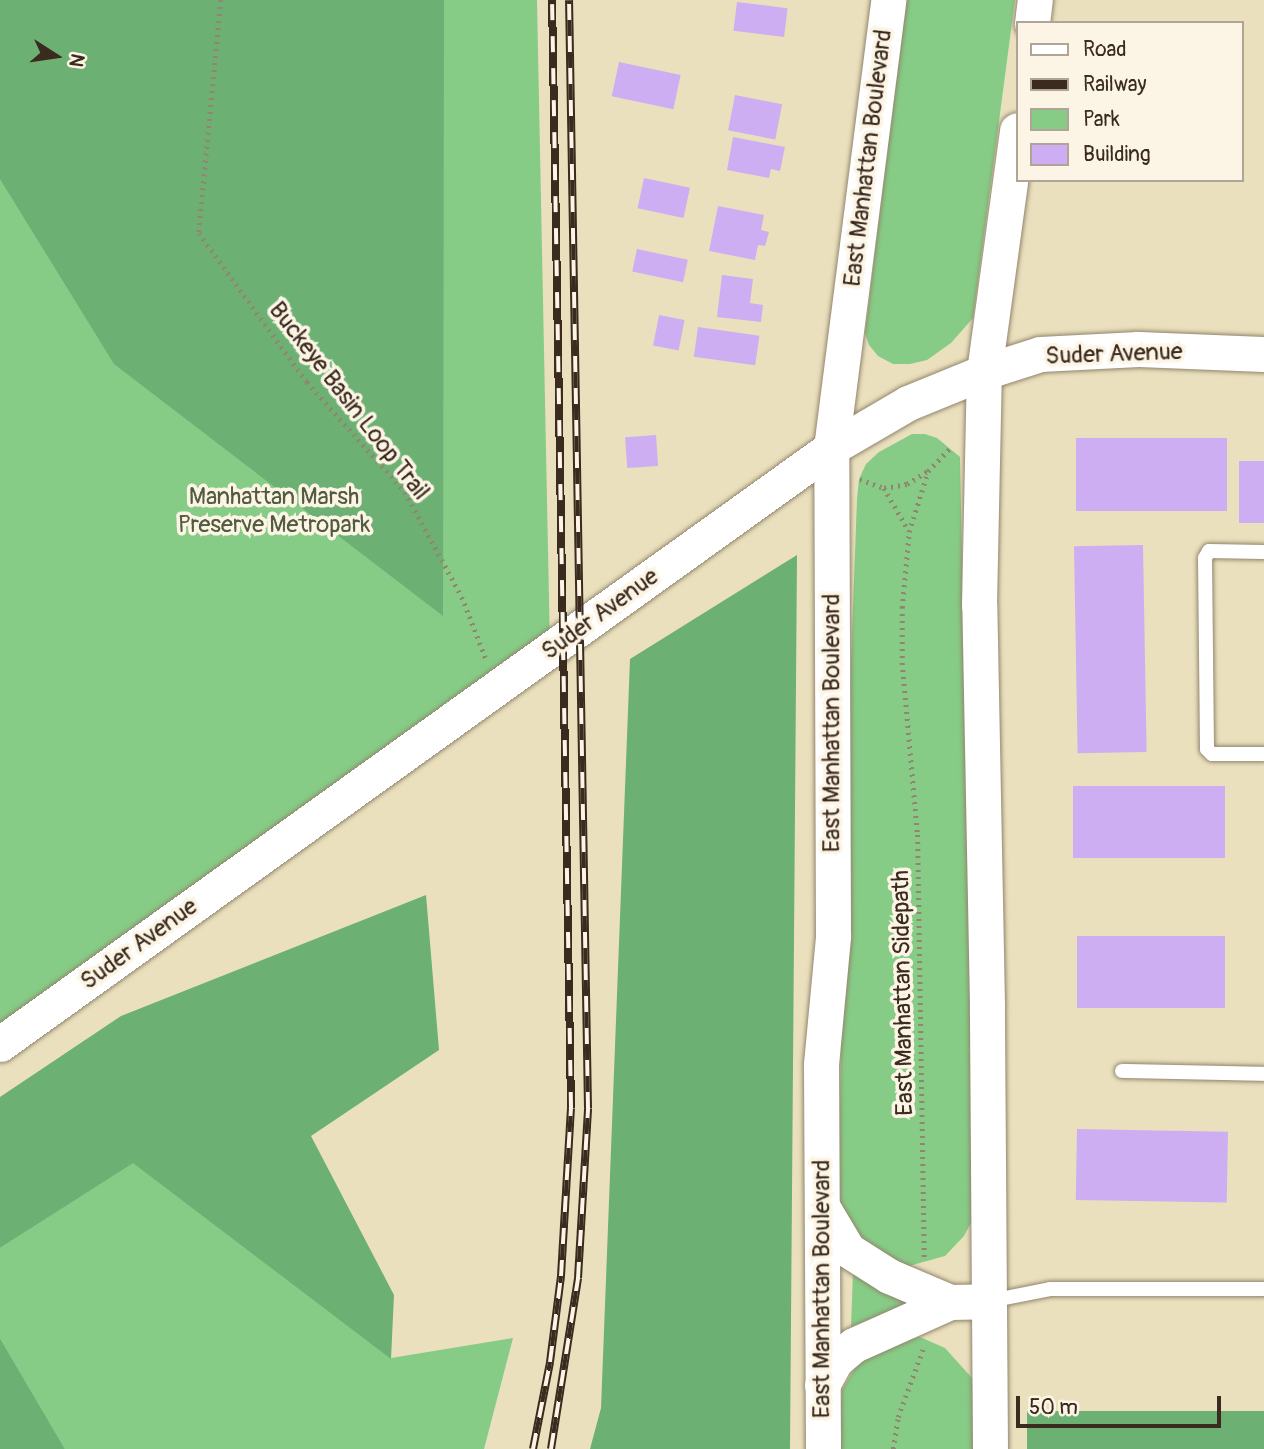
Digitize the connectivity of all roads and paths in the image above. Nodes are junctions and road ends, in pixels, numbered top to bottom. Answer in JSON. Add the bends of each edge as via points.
{"nodes":[{"id":1,"x":221,"y":0,"type":"edge"},
{"id":2,"x":888,"y":0,"type":"edge"},
{"id":3,"x":1035,"y":0,"type":"edge"},
{"id":4,"x":1032,"y":21,"type":"edge"},
{"id":5,"x":1016,"y":137,"type":"edge"},
{"id":6,"x":1264,"y":354,"type":"edge"},
{"id":7,"x":984,"y":372,"type":"junction"},
{"id":8,"x":956,"y":436,"type":"dead end"},
{"id":9,"x":831,"y":448,"type":"junction"},
{"id":10,"x":928,"y":471,"type":"junction"},
{"id":11,"x":884,"y":488,"type":"junction"},
{"id":12,"x":909,"y":532,"type":"junction"},
{"id":13,"x":1264,"y":552,"type":"edge"},
{"id":14,"x":486,"y":659,"type":"dead end"},
{"id":15,"x":1264,"y":754,"type":"edge"},
{"id":16,"x":0,"y":1044,"type":"edge"},
{"id":17,"x":1122,"y":1071,"type":"dead end"},
{"id":18,"x":1264,"y":1074,"type":"edge"},
{"id":19,"x":822,"y":1207,"type":"junction"},
{"id":20,"x":1264,"y":1289,"type":"edge"},
{"id":21,"x":989,"y":1301,"type":"junction"},
{"id":22,"x":933,"y":1302,"type":"junction"},
{"id":23,"x":822,"y":1385,"type":"junction"},
{"id":24,"x":822,"y":1449,"type":"edge"},
{"id":25,"x":893,"y":1449,"type":"edge"},
{"id":26,"x":990,"y":1449,"type":"edge"}],
"edges":[{"from":1,"to":14,"type":"path","name":"Buckeye Basin Loop Trail","via":[[199,233],[307,382],[405,492],[462,597]]},
{"from":2,"to":9,"type":"street","name":"East Manhattan Boulevard"},
{"from":3,"to":4,"type":"street"},
{"from":5,"to":7,"type":"street"},
{"from":6,"to":7,"type":"street","name":"Suder Avenue","via":[[1079,350],[1040,354]]},
{"from":7,"to":9,"type":"street","name":"Suder Avenue","via":[[908,403]]},
{"from":7,"to":21,"type":"street","via":[[979,688]]},
{"from":8,"to":10,"type":"path","name":"East Manhattan Sidepath"},
{"from":9,"to":11,"type":"path","via":[[859,479]]},
{"from":9,"to":16,"type":"street","name":"Suder Avenue"},
{"from":9,"to":19,"type":"street","name":"East Manhattan Boulevard","via":[[833,936],[821,1064]]},
{"from":10,"to":11,"type":"path","name":"East Manhattan Sidepath","via":[[907,484]]},
{"from":10,"to":12,"type":"path","name":"East Manhattan Sidepath"},
{"from":11,"to":12,"type":"path"},
{"from":12,"to":22,"type":"path","name":"East Manhattan Sidepath","via":[[902,665],[917,832]]},
{"from":13,"to":15,"type":"lane","via":[[1209,551],[1205,558],[1207,749],[1212,754]]},
{"from":17,"to":18,"type":"lane"},
{"from":19,"to":22,"type":"street","via":[[848,1250]]},
{"from":19,"to":23,"type":"street","name":"East Manhattan Boulevard"},
{"from":20,"to":21,"type":"lane","via":[[1050,1289]]},
{"from":21,"to":22,"type":"street"},
{"from":21,"to":26,"type":"street"},
{"from":22,"to":23,"type":"street","via":[[854,1345],[836,1360]]},
{"from":22,"to":25,"type":"path","name":"East Manhattan Sidepath","via":[[927,1339],[906,1391]]},
{"from":23,"to":24,"type":"street","name":"East Manhattan Boulevard"}]}
